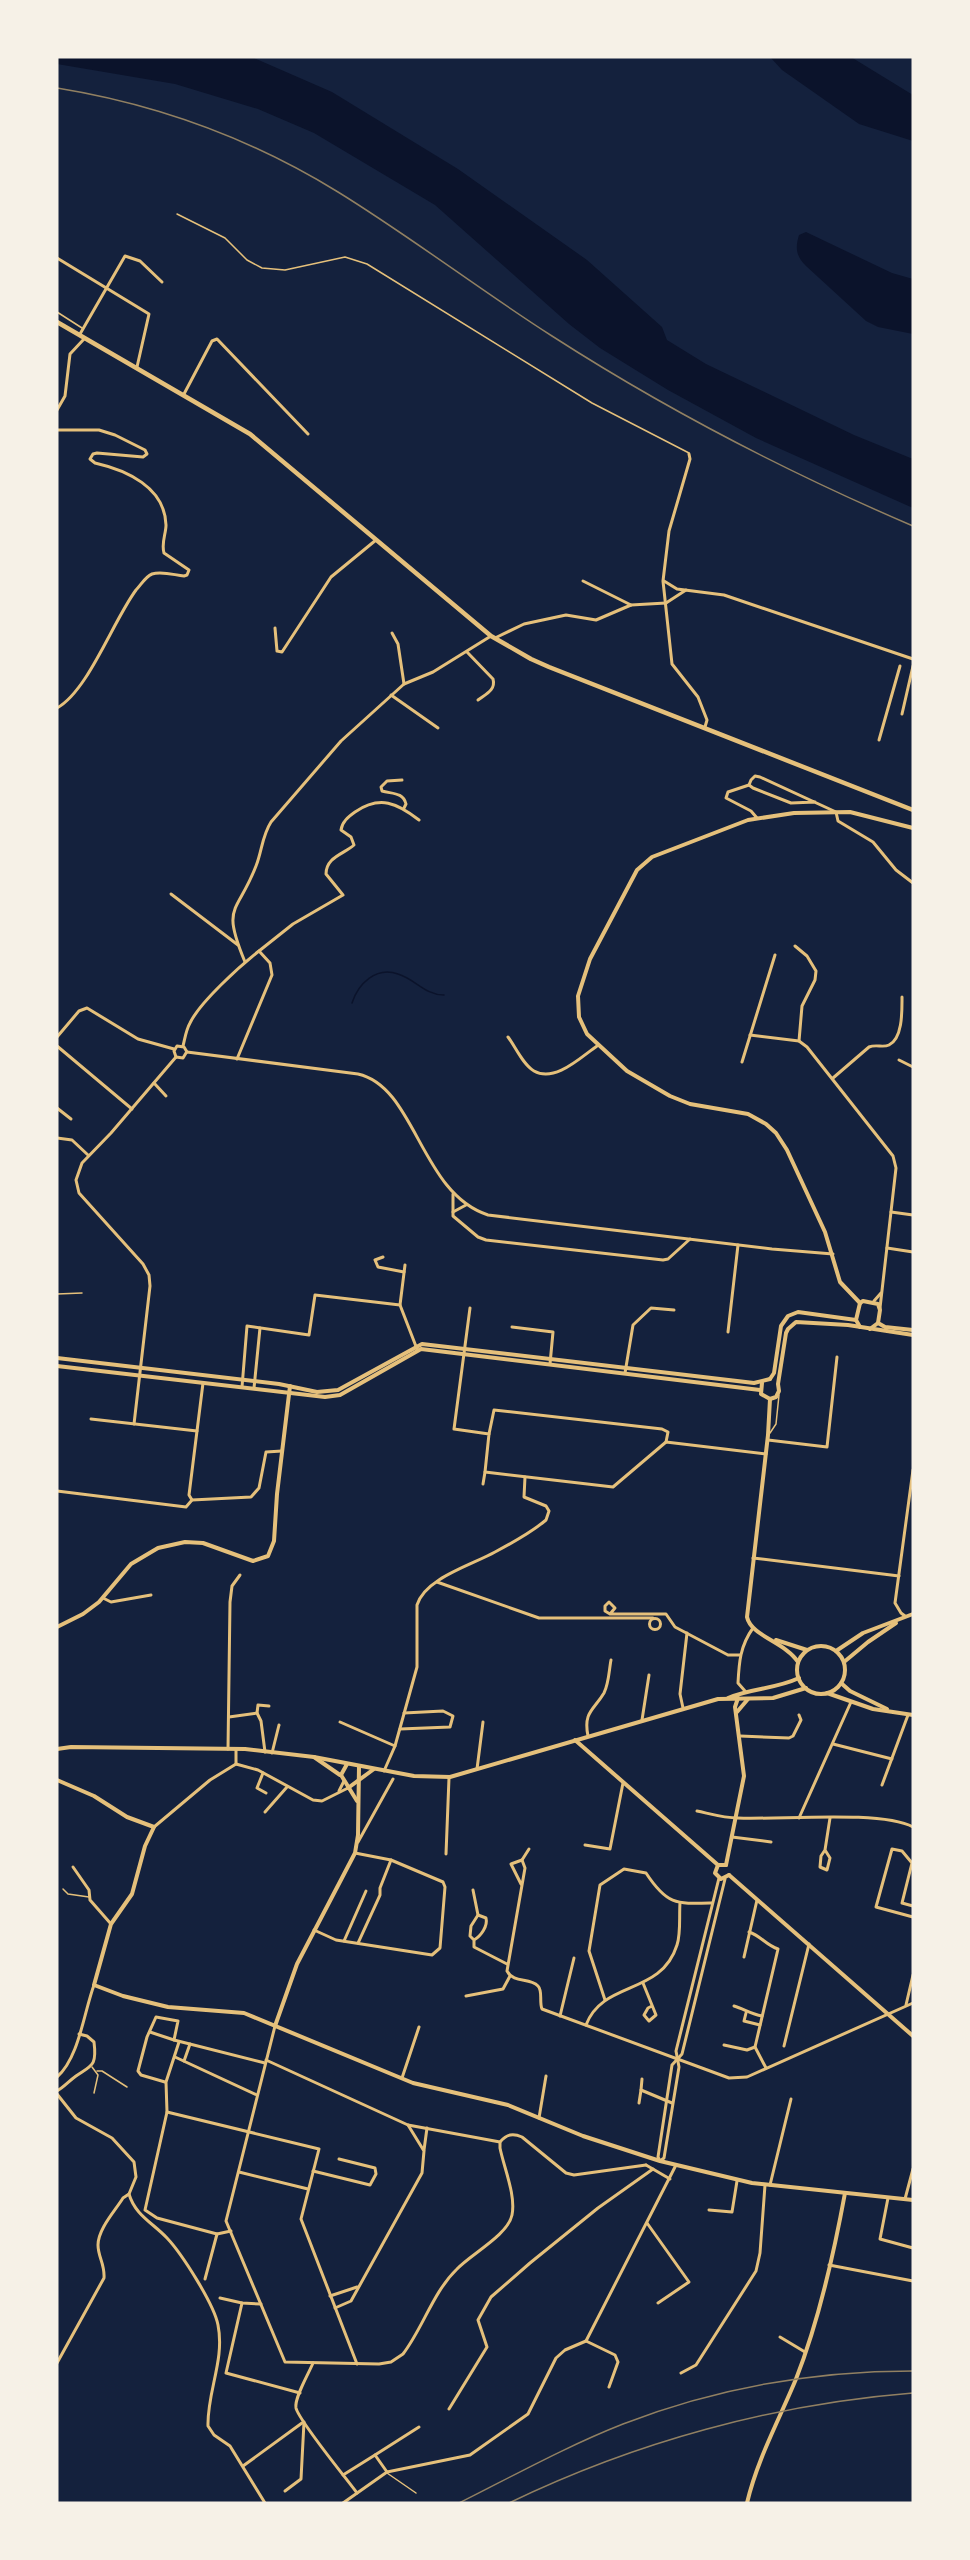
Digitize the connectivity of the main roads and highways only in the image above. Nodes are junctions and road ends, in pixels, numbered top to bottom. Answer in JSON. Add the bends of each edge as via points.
{"nodes":[{"id":1,"x":57,"y":322,"type":"edge"},
{"id":2,"x":913,"y":810,"type":"edge"}],
"edges":[{"from":1,"to":2,"type":"main road","via":[[250,434],[493,637],[531,659]]}]}
